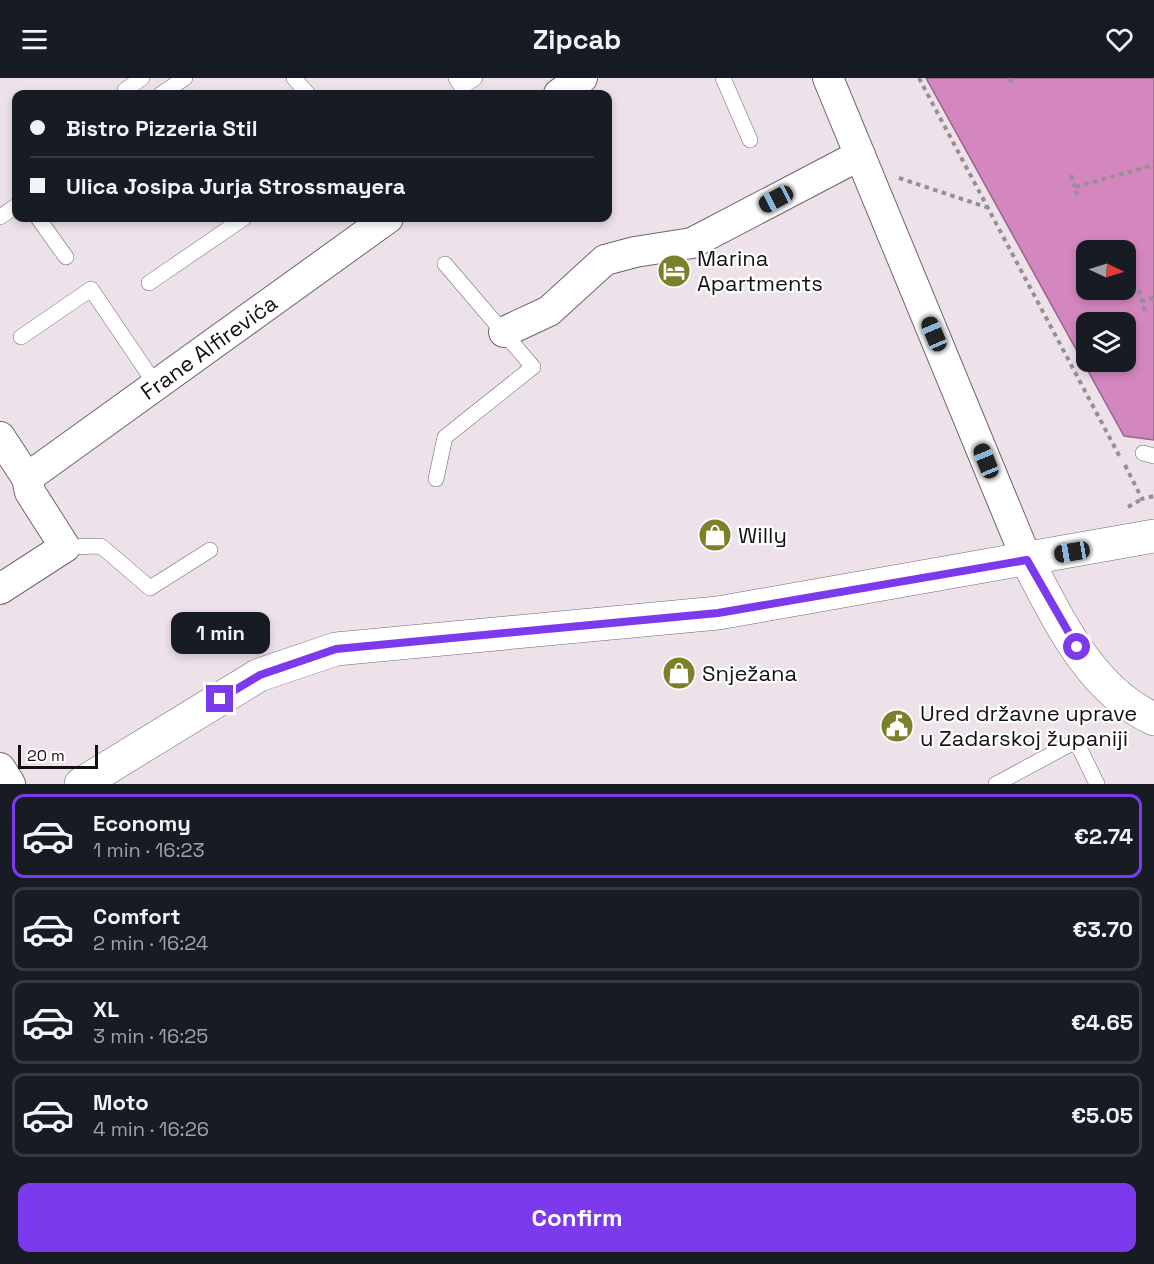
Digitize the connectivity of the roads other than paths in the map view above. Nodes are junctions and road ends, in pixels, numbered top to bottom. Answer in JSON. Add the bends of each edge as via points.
{"nodes":[{"id":1,"x":142,"y":78,"type":"edge"},
{"id":2,"x":185,"y":78,"type":"edge"},
{"id":3,"x":294,"y":78,"type":"edge"},
{"id":4,"x":456,"y":78,"type":"edge"},
{"id":5,"x":476,"y":78,"type":"edge"},
{"id":6,"x":582,"y":78,"type":"edge"},
{"id":7,"x":723,"y":78,"type":"edge"},
{"id":8,"x":828,"y":78,"type":"edge"},
{"id":9,"x":124,"y":87,"type":"edge"},
{"id":10,"x":167,"y":90,"type":"edge"},
{"id":11,"x":304,"y":90,"type":"edge"},
{"id":12,"x":565,"y":90,"type":"edge"},
{"id":13,"x":750,"y":140,"type":"dead end"},
{"id":14,"x":862,"y":160,"type":"junction"},
{"id":15,"x":42,"y":222,"type":"edge"},
{"id":16,"x":228,"y":222,"type":"edge"},
{"id":17,"x":382,"y":222,"type":"edge"},
{"id":18,"x":66,"y":257,"type":"dead end"},
{"id":19,"x":445,"y":264,"type":"dead end"},
{"id":20,"x":149,"y":283,"type":"dead end"},
{"id":21,"x":504,"y":332,"type":"junction"},
{"id":22,"x":21,"y":337,"type":"dead end"},
{"id":23,"x":156,"y":385,"type":"junction"},
{"id":24,"x":0,"y":437,"type":"edge"},
{"id":25,"x":27,"y":478,"type":"junction"},
{"id":26,"x":436,"y":479,"type":"dead end"},
{"id":27,"x":1154,"y":536,"type":"edge"},
{"id":28,"x":64,"y":547,"type":"junction"},
{"id":29,"x":210,"y":550,"type":"dead end"},
{"id":30,"x":1027,"y":560,"type":"junction"},
{"id":31,"x":0,"y":589,"type":"edge"},
{"id":32,"x":1154,"y":719,"type":"edge"},
{"id":33,"x":0,"y":768,"type":"edge"},
{"id":34,"x":10,"y":784,"type":"edge"},
{"id":35,"x":81,"y":784,"type":"edge"},
{"id":36,"x":996,"y":784,"type":"edge"},
{"id":37,"x":1097,"y":784,"type":"edge"}],
"edges":[{"from":1,"to":9,"type":"lane"},
{"from":2,"to":10,"type":"lane"},
{"from":3,"to":11,"type":"lane"},
{"from":4,"to":5,"type":"lane","via":[[462,87]]},
{"from":6,"to":12,"type":"street"},
{"from":7,"to":13,"type":"lane"},
{"from":8,"to":14,"type":"street"},
{"from":14,"to":21,"type":"street","via":[[692,243],[605,260],[549,311]]},
{"from":14,"to":30,"type":"street"},
{"from":15,"to":18,"type":"lane"},
{"from":16,"to":20,"type":"lane"},
{"from":17,"to":23,"type":"street","name":"Frane Alfirevića"},
{"from":19,"to":21,"type":"lane"},
{"from":21,"to":26,"type":"lane","via":[[533,367],[445,437]]},
{"from":22,"to":23,"type":"lane","via":[[91,289]]},
{"from":23,"to":25,"type":"street","name":"Frane Alfirevića"},
{"from":24,"to":25,"type":"street"},
{"from":25,"to":28,"type":"street","via":[[30,492]]},
{"from":27,"to":30,"type":"street"},
{"from":28,"to":29,"type":"lane","via":[[101,546],[150,588]]},
{"from":28,"to":31,"type":"street"},
{"from":30,"to":32,"type":"street","via":[[1087,663],[1118,698]]},
{"from":30,"to":35,"type":"street","via":[[718,613],[336,649],[260,675]]},
{"from":33,"to":34,"type":"street"},
{"from":36,"to":37,"type":"lane","via":[[1076,741]]}]}
